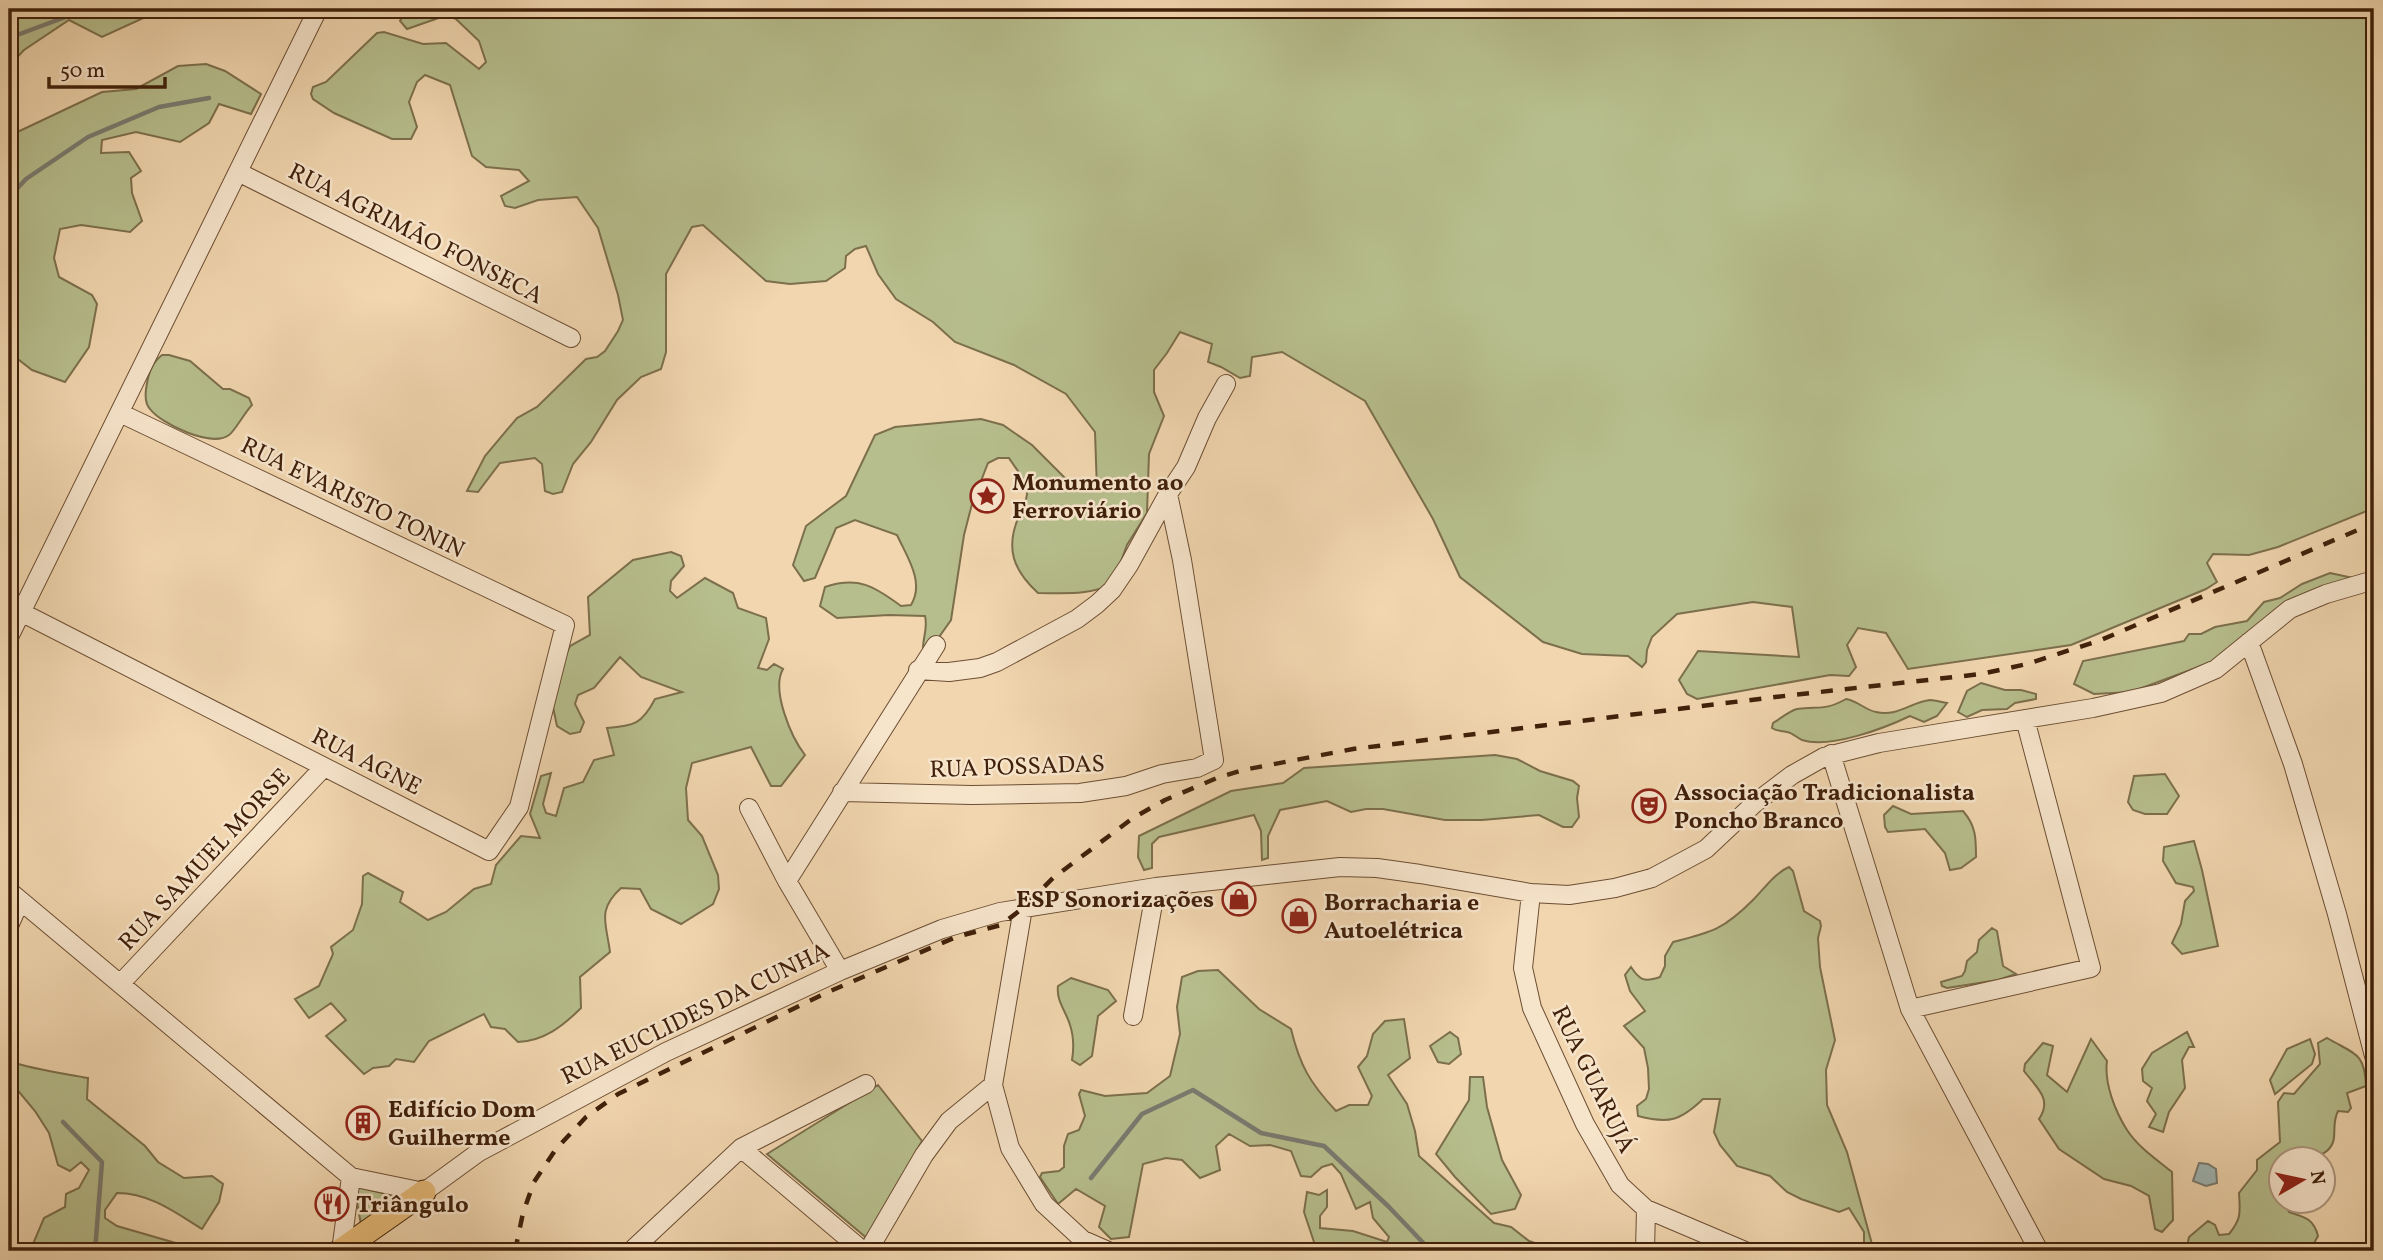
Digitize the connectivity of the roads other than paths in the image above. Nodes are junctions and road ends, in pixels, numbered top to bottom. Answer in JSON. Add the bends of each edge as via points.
{"nodes":[{"id":1,"x":318,"y":9,"type":"edge"},
{"id":2,"x":238,"y":172,"type":"junction"},
{"id":3,"x":572,"y":338,"type":"dead end"},
{"id":4,"x":1226,"y":384,"type":"dead end"},
{"id":5,"x":120,"y":413,"type":"junction"},
{"id":6,"x":1168,"y":494,"type":"junction"},
{"id":7,"x":2374,"y":580,"type":"edge"},
{"id":8,"x":15,"y":609,"type":"edge"},
{"id":9,"x":565,"y":625,"type":"joint"},
{"id":10,"x":9,"y":638,"type":"edge"},
{"id":11,"x":2249,"y":642,"type":"junction"},
{"id":12,"x":936,"y":645,"type":"dead end"},
{"id":13,"x":918,"y":670,"type":"junction"},
{"id":14,"x":2025,"y":719,"type":"junction"},
{"id":15,"x":1831,"y":754,"type":"junction"},
{"id":16,"x":324,"y":767,"type":"junction"},
{"id":17,"x":842,"y":792,"type":"junction"},
{"id":18,"x":749,"y":808,"type":"dead end"},
{"id":19,"x":787,"y":881,"type":"junction"},
{"id":20,"x":1156,"y":887,"type":"junction"},
{"id":21,"x":1531,"y":893,"type":"junction"},
{"id":22,"x":14,"y":896,"type":"edge"},
{"id":23,"x":1023,"y":908,"type":"junction"},
{"id":24,"x":9,"y":926,"type":"edge"},
{"id":25,"x":840,"y":971,"type":"junction"},
{"id":26,"x":120,"y":984,"type":"junction"},
{"id":27,"x":1910,"y":1009,"type":"junction"},
{"id":28,"x":1133,"y":1016,"type":"dead end"},
{"id":29,"x":2374,"y":1056,"type":"edge"},
{"id":30,"x":866,"y":1084,"type":"dead end"},
{"id":31,"x":993,"y":1085,"type":"junction"},
{"id":32,"x":741,"y":1148,"type":"junction"},
{"id":33,"x":351,"y":1177,"type":"junction"},
{"id":34,"x":424,"y":1192,"type":"junction"},
{"id":35,"x":1646,"y":1209,"type":"junction"},
{"id":36,"x":340,"y":1251,"type":"edge"},
{"id":37,"x":631,"y":1251,"type":"edge"},
{"id":38,"x":865,"y":1251,"type":"edge"},
{"id":39,"x":1108,"y":1251,"type":"edge"},
{"id":40,"x":1644,"y":1251,"type":"edge"},
{"id":41,"x":1745,"y":1251,"type":"edge"},
{"id":42,"x":2039,"y":1251,"type":"edge"}],
"edges":[{"from":1,"to":2,"type":"street"},
{"from":2,"to":3,"type":"street","name":"RUA AGRIMÃO FONSECA"},
{"from":2,"to":5,"type":"street"},
{"from":4,"to":6,"type":"street"},
{"from":5,"to":8,"type":"street"},
{"from":5,"to":9,"type":"street","name":"RUA EVARISTO TONIN"},
{"from":6,"to":13,"type":"street","via":[[1112,590],[1077,619],[980,668]]},
{"from":6,"to":17,"type":"street","name":"RUA POSSADAS","via":[[1214,760],[1126,786],[1080,793]]},
{"from":7,"to":11,"type":"street","name":"RUA EUCLIDES DA CUNHA","via":[[2290,609]]},
{"from":8,"to":10,"type":"street"},
{"from":8,"to":16,"type":"street","name":"RUA AGNE"},
{"from":9,"to":16,"type":"street","name":"RUA AGNE","via":[[519,807],[489,850]]},
{"from":11,"to":14,"type":"street","name":"RUA EUCLIDES DA CUNHA","via":[[2216,669],[2161,693]]},
{"from":11,"to":29,"type":"street","via":[[2293,764]]},
{"from":12,"to":13,"type":"street"},
{"from":13,"to":17,"type":"street"},
{"from":14,"to":15,"type":"street","name":"RUA EUCLIDES DA CUNHA"},
{"from":14,"to":27,"type":"street","via":[[2091,968]]},
{"from":15,"to":21,"type":"street","name":"RUA EUCLIDES DA CUNHA","via":[[1755,803],[1706,849],[1653,878],[1569,895]]},
{"from":15,"to":27,"type":"street"},
{"from":16,"to":26,"type":"street","name":"RUA SAMUEL MORSE"},
{"from":17,"to":19,"type":"street"},
{"from":18,"to":19,"type":"street"},
{"from":19,"to":25,"type":"street"},
{"from":20,"to":21,"type":"street","name":"RUA EUCLIDES DA CUNHA","via":[[1340,867],[1377,868]]},
{"from":20,"to":23,"type":"street","name":"RUA EUCLIDES DA CUNHA"},
{"from":20,"to":28,"type":"street"},
{"from":21,"to":35,"type":"street","name":"RUA GUARUJÁ","via":[[1523,968],[1532,1008],[1585,1124],[1620,1185]]},
{"from":22,"to":24,"type":"street"},
{"from":22,"to":26,"type":"street"},
{"from":23,"to":25,"type":"street","name":"RUA EUCLIDES DA CUNHA","via":[[942,929]]},
{"from":23,"to":31,"type":"street"},
{"from":25,"to":34,"type":"street","name":"RUA EUCLIDES DA CUNHA","via":[[655,1058],[479,1152]]},
{"from":26,"to":33,"type":"street"},
{"from":27,"to":42,"type":"street"},
{"from":30,"to":32,"type":"street"},
{"from":31,"to":38,"type":"street","via":[[949,1121]]},
{"from":31,"to":39,"type":"street","via":[[1010,1148],[1045,1204],[1083,1240]]},
{"from":32,"to":37,"type":"street"},
{"from":32,"to":38,"type":"street"},
{"from":33,"to":34,"type":"street"},
{"from":33,"to":36,"type":"street"},
{"from":34,"to":36,"type":"main road","name":"RUA EUCLIDES DA CUNHA"},
{"from":35,"to":40,"type":"street"},
{"from":35,"to":41,"type":"street","name":"RUA GUARUJÁ"}]}
